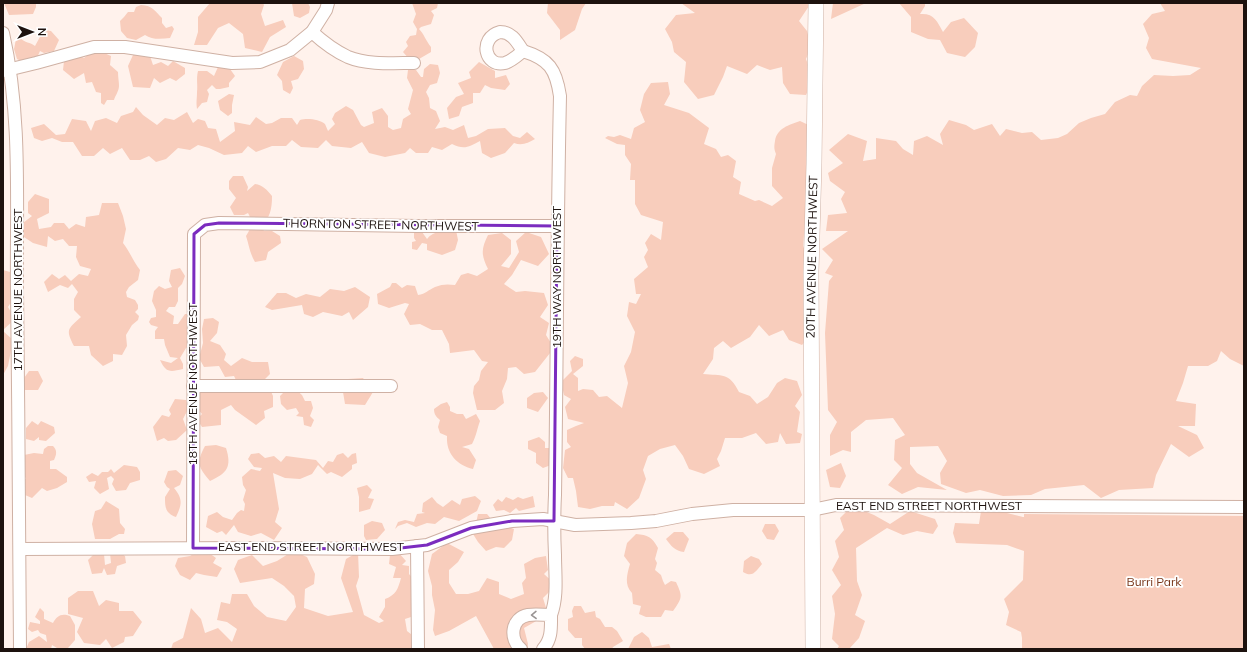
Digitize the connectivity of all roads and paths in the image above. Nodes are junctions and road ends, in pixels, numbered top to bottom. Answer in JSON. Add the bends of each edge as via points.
{"nodes":[{"id":1,"x":328,"y":3,"type":"edge"},
{"id":2,"x":816,"y":3,"type":"edge"},
{"id":3,"x":312,"y":32,"type":"junction"},
{"id":4,"x":3,"y":33,"type":"edge"},
{"id":5,"x":523,"y":50,"type":"dead end"},
{"id":6,"x":414,"y":64,"type":"dead end"},
{"id":7,"x":6,"y":70,"type":"edge"},
{"id":8,"x":205,"y":225,"type":"joint"},
{"id":9,"x":557,"y":226,"type":"junction"},
{"id":10,"x":193,"y":386,"type":"junction"},
{"id":11,"x":391,"y":386,"type":"dead end"},
{"id":12,"x":1244,"y":507,"type":"edge"},
{"id":13,"x":812,"y":510,"type":"junction"},
{"id":14,"x":554,"y":521,"type":"junction"},
{"id":15,"x":417,"y":546,"type":"junction"},
{"id":16,"x":193,"y":548,"type":"junction"},
{"id":17,"x":20,"y":549,"type":"junction"},
{"id":18,"x":551,"y":615,"type":"junction"},
{"id":19,"x":20,"y":649,"type":"edge"},
{"id":20,"x":418,"y":649,"type":"edge"},
{"id":21,"x":521,"y":649,"type":"edge"},
{"id":22,"x":543,"y":649,"type":"edge"},
{"id":23,"x":813,"y":649,"type":"edge"}],
"edges":[{"from":1,"to":3,"type":"street"},
{"from":2,"to":13,"type":"street","name":"20TH AVENUE NORTHWEST","via":[[811,279]]},
{"from":3,"to":6,"type":"street","via":[[324,43],[349,58]]},
{"from":3,"to":7,"type":"street","via":[[290,50],[260,62],[232,63],[125,47],[94,47]]},
{"from":4,"to":7,"type":"street","name":"17TH AVENUE NORTHWEST"},
{"from":5,"to":9,"type":"street","name":"19TH WAY NORTHWEST","via":[[544,61],[558,81],[560,96]]},
{"from":7,"to":17,"type":"street","name":"17TH AVENUE NORTHWEST","via":[[16,128],[18,178]]},
{"from":8,"to":9,"type":"street","name":"THORNTON STREET NORTHWEST","via":[[219,223]]},
{"from":8,"to":10,"type":"street","name":"18TH AVENUE NORTHWEST","via":[[194,234]]},
{"from":9,"to":14,"type":"street","name":"19TH WAY NORTHWEST"},
{"from":10,"to":11,"type":"street"},
{"from":10,"to":16,"type":"street","name":"18TH AVENUE NORTHWEST"},
{"from":12,"to":13,"type":"street","name":"EAST END STREET NORTHWEST","via":[[836,505]]},
{"from":13,"to":14,"type":"street","name":"EAST END STREET NORTHWEST","via":[[733,510],[630,523],[575,525]]},
{"from":13,"to":23,"type":"street","name":"20TH AVENUE NORTHWEST"},
{"from":14,"to":15,"type":"street","name":"EAST END STREET NORTHWEST","via":[[512,521],[471,528],[427,545]]},
{"from":14,"to":18,"type":"street","name":"19TH WAY NORTHWEST","via":[[556,594]]},
{"from":15,"to":16,"type":"street","name":"EAST END STREET NORTHWEST","via":[[392,549]]},
{"from":15,"to":20,"type":"street"},
{"from":16,"to":17,"type":"street","name":"EAST END STREET NORTHWEST"},
{"from":17,"to":19,"type":"street","name":"17TH AVENUE NORTHWEST"},
{"from":18,"to":21,"type":"street","one_way":true,"via":[[529,615],[518,620],[514,625],[513,637]]},
{"from":18,"to":22,"type":"street","name":"19TH WAY NORTHWEST","via":[[550,639]]}]}
